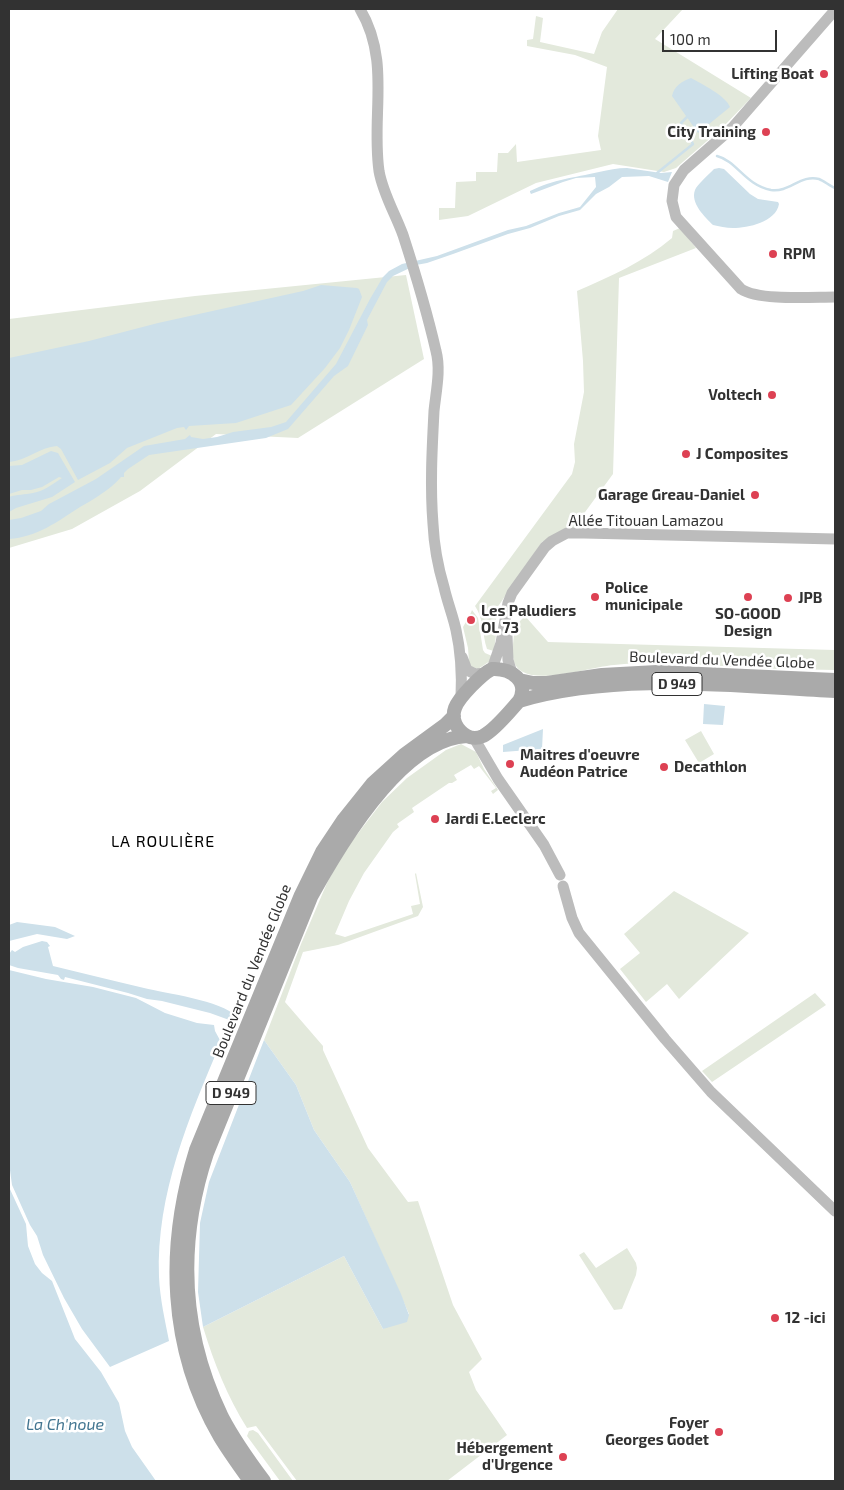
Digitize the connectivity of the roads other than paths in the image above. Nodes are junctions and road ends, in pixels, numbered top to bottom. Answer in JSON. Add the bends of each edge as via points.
{"nodes":[{"id":1,"x":360,"y":9,"type":"edge"},
{"id":2,"x":835,"y":10,"type":"edge"},
{"id":3,"x":835,"y":297,"type":"edge"},
{"id":4,"x":835,"y":539,"type":"edge"},
{"id":5,"x":505,"y":620,"type":"junction"},
{"id":6,"x":460,"y":652,"type":"junction"},
{"id":7,"x":489,"y":671,"type":"junction"},
{"id":8,"x":516,"y":676,"type":"junction"},
{"id":9,"x":835,"y":680,"type":"edge"},
{"id":10,"x":835,"y":691,"type":"edge"},
{"id":11,"x":461,"y":698,"type":"junction"},
{"id":12,"x":519,"y":701,"type":"junction"},
{"id":13,"x":454,"y":716,"type":"junction"},
{"id":14,"x":489,"y":732,"type":"junction"},
{"id":15,"x":470,"y":737,"type":"junction"},
{"id":16,"x":487,"y":761,"type":"junction"},
{"id":17,"x":835,"y":1211,"type":"edge"},
{"id":18,"x":250,"y":1481,"type":"edge"},
{"id":19,"x":264,"y":1481,"type":"edge"}],
"edges":[{"from":1,"to":6,"type":"street","via":[[368,24],[377,60],[380,173],[410,257],[438,361],[431,479],[433,524],[438,561]]},
{"from":2,"to":3,"type":"street","via":[[732,128],[684,170],[674,185],[672,201],[679,220],[741,289],[762,296]]},
{"from":4,"to":5,"type":"street","name":"Allée Titouan Lamazou","via":[[567,533],[545,547],[512,593]]},
{"from":5,"to":7,"type":"street","name":"Allée Titouan Lamazou","via":[[501,643]]},
{"from":5,"to":8,"type":"street","name":"Allée Titouan Lamazou","via":[[508,660]]},
{"from":6,"to":7,"type":"street","via":[[467,670],[475,674]]},
{"from":6,"to":11,"type":"street"},
{"from":7,"to":8,"type":"main road","via":[[501,669]]},
{"from":7,"to":11,"type":"main road"},
{"from":8,"to":9,"type":"main road","name":"Boulevard du Vendée Globe","number":"D 949","via":[[533,683],[657,672]]},
{"from":8,"to":12,"type":"main road","via":[[523,691]]},
{"from":10,"to":12,"type":"main road","name":"Boulevard du Vendée Globe","number":"D 949","via":[[670,683],[572,690]]},
{"from":11,"to":13,"type":"main road"},
{"from":12,"to":14,"type":"main road"},
{"from":13,"to":15,"type":"main road","via":[[459,730]]},
{"from":13,"to":18,"type":"main road","name":"Boulevard du Vendée Globe","number":"D 949","via":[[372,784],[322,852],[300,895],[188,1176],[178,1227],[176,1279],[181,1329],[205,1407]]},
{"from":14,"to":15,"type":"main road","via":[[484,736]]},
{"from":14,"to":16,"type":"street"},
{"from":15,"to":16,"type":"street"},
{"from":15,"to":19,"type":"main road","name":"Boulevard du Vendée Globe","number":"D 949","via":[[448,738],[410,762],[355,825],[333,858],[311,897],[199,1178],[187,1252],[192,1327],[202,1368],[223,1418]]},
{"from":16,"to":17,"type":"street","via":[[544,844],[562,880],[572,918],[580,933],[711,1092]]}]}
